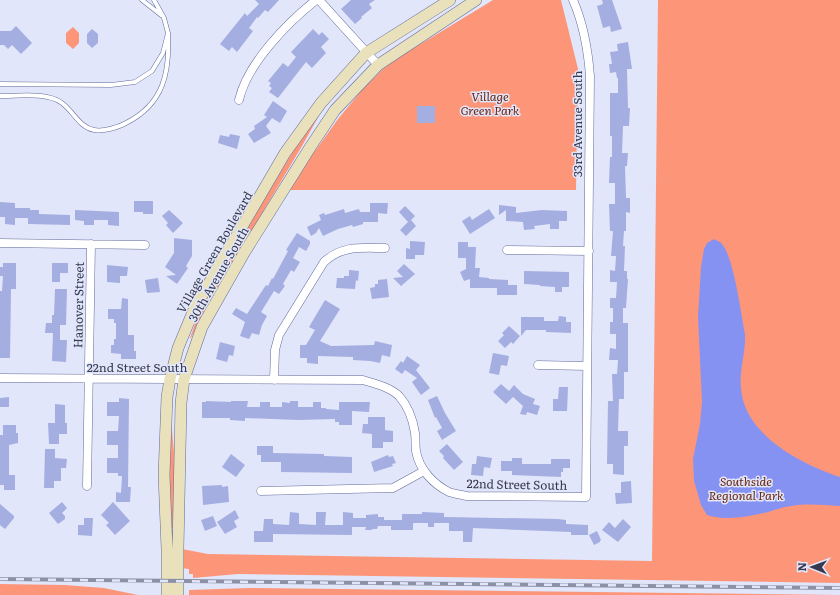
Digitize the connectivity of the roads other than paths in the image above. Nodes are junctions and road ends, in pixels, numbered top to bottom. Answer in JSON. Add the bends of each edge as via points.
{"nodes":[{"id":1,"x":142,"y":0,"type":"edge"},
{"id":2,"x":154,"y":0,"type":"edge"},
{"id":3,"x":316,"y":0,"type":"edge"},
{"id":4,"x":320,"y":0,"type":"edge"},
{"id":5,"x":450,"y":0,"type":"edge"},
{"id":6,"x":476,"y":0,"type":"edge"},
{"id":7,"x":573,"y":0,"type":"edge"},
{"id":8,"x":164,"y":18,"type":"junction"},
{"id":9,"x":168,"y":33,"type":"junction"},
{"id":10,"x":366,"y":52,"type":"junction"},
{"id":11,"x":378,"y":65,"type":"junction"},
{"id":12,"x":0,"y":84,"type":"edge"},
{"id":13,"x":0,"y":96,"type":"edge"},
{"id":14,"x":239,"y":100,"type":"dead end"},
{"id":15,"x":0,"y":243,"type":"edge"},
{"id":16,"x":91,"y":244,"type":"junction"},
{"id":17,"x":145,"y":245,"type":"dead end"},
{"id":18,"x":385,"y":248,"type":"dead end"},
{"id":19,"x":507,"y":250,"type":"dead end"},
{"id":20,"x":588,"y":251,"type":"junction"},
{"id":21,"x":538,"y":365,"type":"dead end"},
{"id":22,"x":587,"y":366,"type":"junction"},
{"id":23,"x":0,"y":378,"type":"edge"},
{"id":24,"x":89,"y":378,"type":"junction"},
{"id":25,"x":170,"y":379,"type":"junction"},
{"id":26,"x":184,"y":379,"type":"junction"},
{"id":27,"x":274,"y":380,"type":"junction"},
{"id":28,"x":424,"y":471,"type":"junction"},
{"id":29,"x":87,"y":486,"type":"dead end"},
{"id":30,"x":261,"y":491,"type":"dead end"},
{"id":31,"x":586,"y":497,"type":"joint"},
{"id":32,"x":167,"y":582,"type":"junction"},
{"id":33,"x":161,"y":595,"type":"edge"},
{"id":34,"x":167,"y":595,"type":"edge"},
{"id":35,"x":178,"y":595,"type":"edge"}],
"edges":[{"from":1,"to":8,"type":"lane"},
{"from":2,"to":8,"type":"lane"},
{"from":3,"to":14,"type":"street","via":[[301,12],[258,61],[244,83]]},
{"from":4,"to":10,"type":"street"},
{"from":5,"to":10,"type":"street","name":"Village Green Boulevard"},
{"from":6,"to":11,"type":"street"},
{"from":7,"to":20,"type":"street","name":"33rd Avenue South","via":[[584,29],[590,76]]},
{"from":8,"to":9,"type":"lane"},
{"from":9,"to":12,"type":"lane","via":[[163,54],[152,71],[135,82],[111,85]]},
{"from":9,"to":13,"type":"lane","via":[[166,75],[156,98],[138,117],[118,127],[96,131],[85,127],[63,104],[50,97]]},
{"from":10,"to":11,"type":"street"},
{"from":10,"to":25,"type":"street","name":"Village Green Boulevard","via":[[321,103],[285,153],[195,307],[178,348]]},
{"from":11,"to":26,"type":"street","name":"30th Avenue South","via":[[336,110],[310,146],[202,327]]},
{"from":15,"to":16,"type":"street"},
{"from":16,"to":17,"type":"street"},
{"from":16,"to":24,"type":"street","name":"Hanover Street"},
{"from":18,"to":27,"type":"street","via":[[341,250],[324,262],[279,335],[275,350]]},
{"from":19,"to":20,"type":"street"},
{"from":20,"to":22,"type":"street","name":"33rd Avenue South"},
{"from":21,"to":22,"type":"street"},
{"from":22,"to":31,"type":"street","name":"33rd Avenue South"},
{"from":23,"to":24,"type":"street","name":"22nd Street South"},
{"from":24,"to":25,"type":"street","name":"22nd Street South"},
{"from":24,"to":29,"type":"street","name":"Hanover Street"},
{"from":25,"to":26,"type":"street","name":"22nd Street South"},
{"from":25,"to":32,"type":"street","name":"Village Green Boulevard","via":[[164,475]]},
{"from":26,"to":27,"type":"street","name":"22nd Street South"},
{"from":26,"to":35,"type":"street","name":"30th Avenue South","via":[[180,421]]},
{"from":27,"to":28,"type":"street","name":"22nd Street South","via":[[363,380],[382,386],[399,396],[410,413],[416,450]]},
{"from":28,"to":30,"type":"street","via":[[393,488]]},
{"from":28,"to":31,"type":"street","name":"22nd Street South","via":[[434,482],[450,492],[467,496]]},
{"from":32,"to":33,"type":"street"},
{"from":32,"to":34,"type":"street","name":"Village Green Boulevard"}]}
